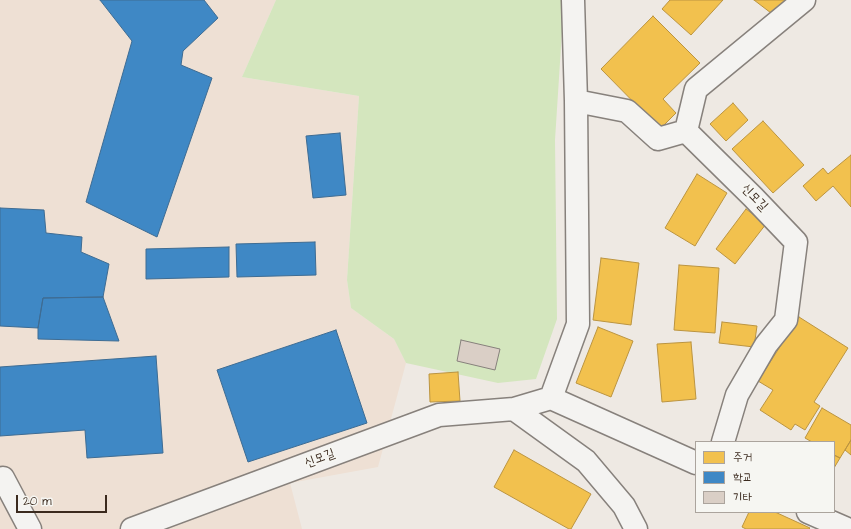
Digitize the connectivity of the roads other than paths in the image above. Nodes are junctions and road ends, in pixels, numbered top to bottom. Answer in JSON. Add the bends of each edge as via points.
{"nodes":[{"id":1,"x":573,"y":0,"type":"edge"},
{"id":2,"x":804,"y":0,"type":"edge"},
{"id":3,"x":576,"y":101,"type":"junction"},
{"id":4,"x":686,"y":131,"type":"junction"},
{"id":5,"x":551,"y":398,"type":"junction"},
{"id":6,"x":514,"y":409,"type":"junction"},
{"id":7,"x":723,"y":441,"type":"edge"},
{"id":8,"x":695,"y":463,"type":"edge"},
{"id":9,"x":3,"y":478,"type":"dead end"},
{"id":10,"x":810,"y":513,"type":"edge"},
{"id":11,"x":30,"y":529,"type":"edge"},
{"id":12,"x":132,"y":529,"type":"edge"},
{"id":13,"x":636,"y":529,"type":"edge"},
{"id":14,"x":847,"y":529,"type":"edge"}],
"edges":[{"from":1,"to":3,"type":"street"},
{"from":2,"to":4,"type":"street","via":[[696,89]]},
{"from":3,"to":4,"type":"street","via":[[627,111],[658,139]]},
{"from":3,"to":5,"type":"street","via":[[578,324]]},
{"from":4,"to":7,"type":"street","name":"신모길","via":[[796,242],[786,320],[766,345],[737,395]]},
{"from":5,"to":6,"type":"street","name":"신모길"},
{"from":5,"to":8,"type":"street"},
{"from":6,"to":12,"type":"street","name":"신모길","via":[[439,415]]},
{"from":6,"to":13,"type":"street","via":[[586,461],[624,506]]},
{"from":9,"to":11,"type":"street"},
{"from":10,"to":14,"type":"street"}]}
